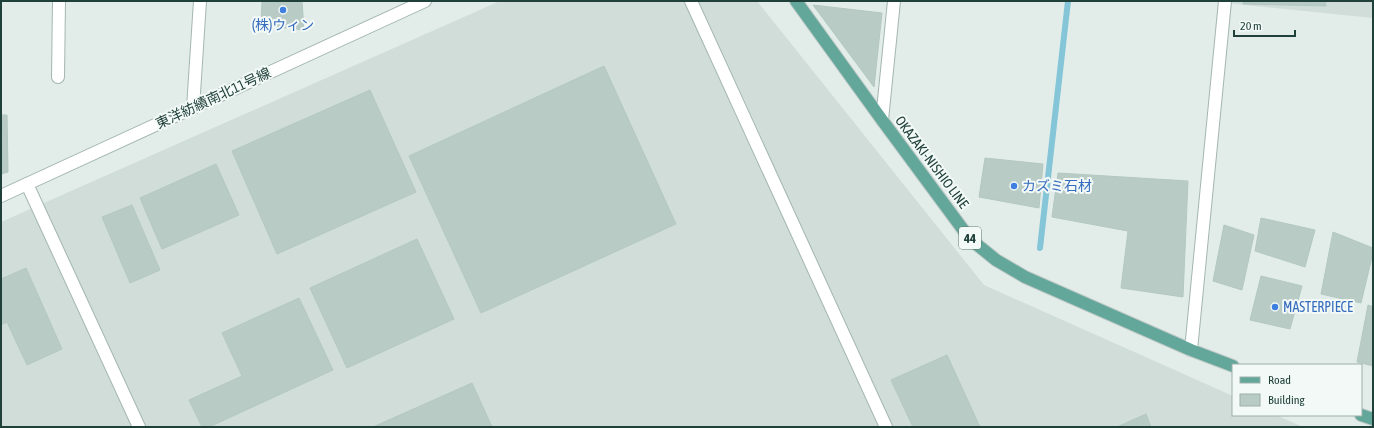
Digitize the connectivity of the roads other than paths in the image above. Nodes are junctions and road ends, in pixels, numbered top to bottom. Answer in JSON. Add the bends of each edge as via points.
{"nodes":[{"id":1,"x":59,"y":1,"type":"edge"},
{"id":2,"x":200,"y":1,"type":"edge"},
{"id":3,"x":425,"y":1,"type":"edge"},
{"id":4,"x":691,"y":1,"type":"edge"},
{"id":5,"x":796,"y":1,"type":"edge"},
{"id":6,"x":894,"y":1,"type":"edge"},
{"id":7,"x":1225,"y":1,"type":"edge"},
{"id":8,"x":58,"y":77,"type":"dead end"},
{"id":9,"x":193,"y":108,"type":"junction"},
{"id":10,"x":882,"y":120,"type":"junction"},
{"id":11,"x":27,"y":184,"type":"junction"},
{"id":12,"x":1,"y":196,"type":"edge"},
{"id":13,"x":1191,"y":350,"type":"junction"},
{"id":14,"x":1232,"y":366,"type":"edge"},
{"id":15,"x":1362,"y":415,"type":"edge"},
{"id":16,"x":1373,"y":419,"type":"edge"},
{"id":17,"x":139,"y":427,"type":"edge"},
{"id":18,"x":886,"y":427,"type":"edge"}],
"edges":[{"from":1,"to":8,"type":"street"},
{"from":2,"to":9,"type":"street"},
{"from":3,"to":9,"type":"street","name":"東洋紡績南北11号線"},
{"from":4,"to":18,"type":"street"},
{"from":5,"to":10,"type":"main road","name":"OKAZAKI-NISHIO LINE","number":"44"},
{"from":6,"to":10,"type":"street"},
{"from":7,"to":13,"type":"street"},
{"from":9,"to":11,"type":"street","name":"東洋紡績南北11号線"},
{"from":10,"to":13,"type":"main road","name":"OKAZAKI-NISHIO LINE","number":"44","via":[[970,239],[996,260],[1025,277]]},
{"from":11,"to":12,"type":"street","name":"東洋紡績南北11号線"},
{"from":11,"to":17,"type":"street"},
{"from":13,"to":14,"type":"main road","name":"OKAZAKI-NISHIO LINE","number":"44"},
{"from":15,"to":16,"type":"main road"}]}
